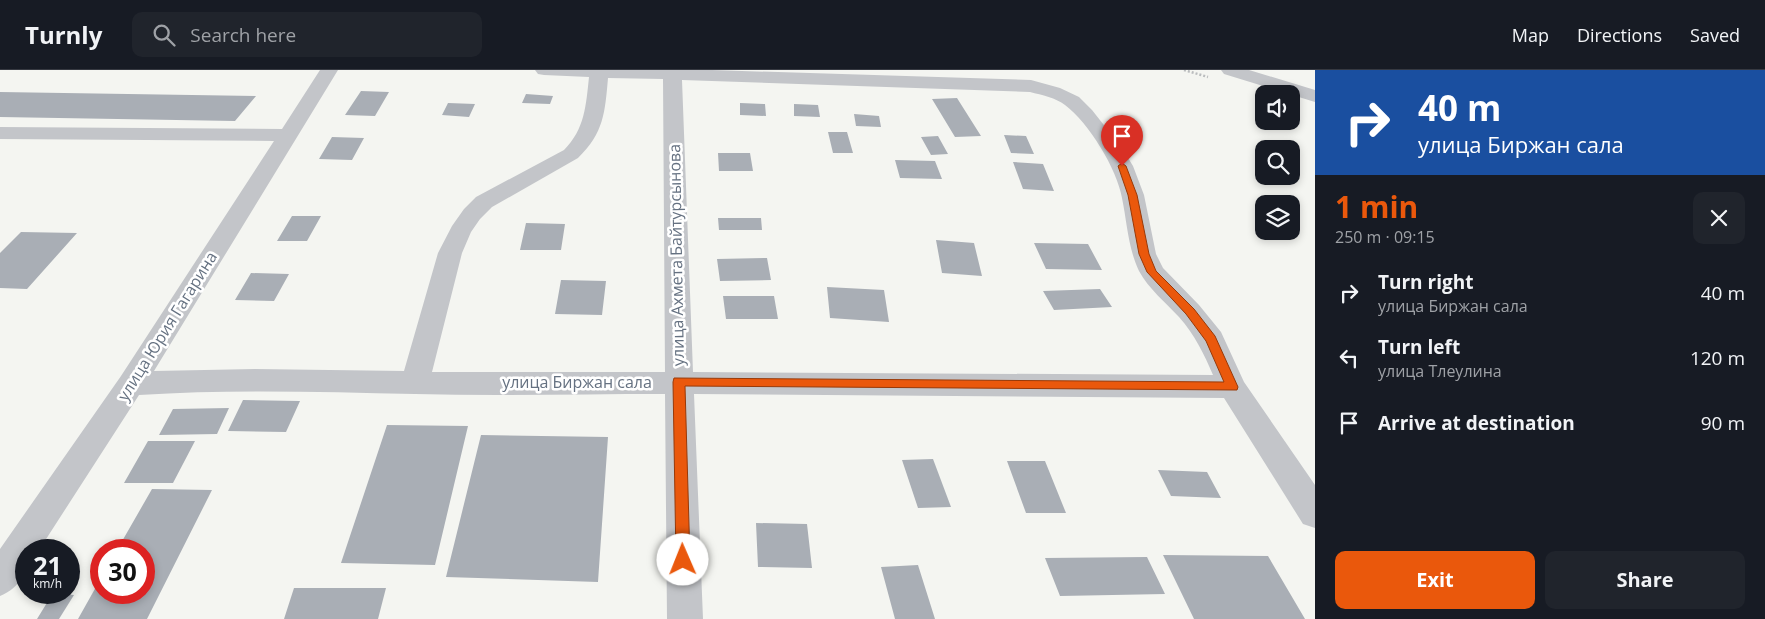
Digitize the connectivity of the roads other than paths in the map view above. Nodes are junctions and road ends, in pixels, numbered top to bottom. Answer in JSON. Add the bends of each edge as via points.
{"nodes":[{"id":1,"x":329,"y":70,"type":"edge"},
{"id":2,"x":544,"y":70,"type":"edge"},
{"id":3,"x":1002,"y":70,"type":"edge"},
{"id":4,"x":1230,"y":70,"type":"edge"},
{"id":5,"x":599,"y":72,"type":"junction"},
{"id":6,"x":672,"y":72,"type":"edge"},
{"id":7,"x":980,"y":84,"type":"junction"},
{"id":8,"x":1315,"y":96,"type":"edge"},
{"id":9,"x":0,"y":133,"type":"edge"},
{"id":10,"x":288,"y":134,"type":"junction"},
{"id":11,"x":678,"y":382,"type":"junction"},
{"id":12,"x":415,"y":383,"type":"junction"},
{"id":13,"x":131,"y":384,"type":"junction"},
{"id":14,"x":1232,"y":387,"type":"junction"},
{"id":15,"x":1315,"y":513,"type":"edge"},
{"id":16,"x":0,"y":579,"type":"edge"},
{"id":17,"x":685,"y":619,"type":"edge"}],
"edges":[{"from":1,"to":10,"type":"street","name":"улица Юрия Гагарина"},
{"from":2,"to":5,"type":"street"},
{"from":3,"to":7,"type":"street"},
{"from":4,"to":8,"type":"street"},
{"from":5,"to":6,"type":"street"},
{"from":5,"to":12,"type":"street","via":[[593,124],[581,146],[484,202],[460,231],[450,253]]},
{"from":6,"to":7,"type":"street"},
{"from":6,"to":11,"type":"street","name":"улица Ахмета Байтурсынова"},
{"from":7,"to":14,"type":"street","via":[[1031,86],[1053,92],[1079,107],[1112,148],[1122,166],[1132,195],[1144,254],[1152,272],[1211,339]]},
{"from":9,"to":10,"type":"street"},
{"from":10,"to":13,"type":"street","name":"улица Юрия Гагарина"},
{"from":11,"to":12,"type":"street","name":"улица Биржан сала"},
{"from":11,"to":14,"type":"street","name":"улица Биржан сала"},
{"from":11,"to":17,"type":"street","name":"улица Ахмета Байтурсынова"},
{"from":12,"to":13,"type":"street","name":"улица Биржан сала","via":[[177,380]]},
{"from":13,"to":16,"type":"street","name":"улица Юрия Гагарина"},
{"from":14,"to":15,"type":"street"}]}
